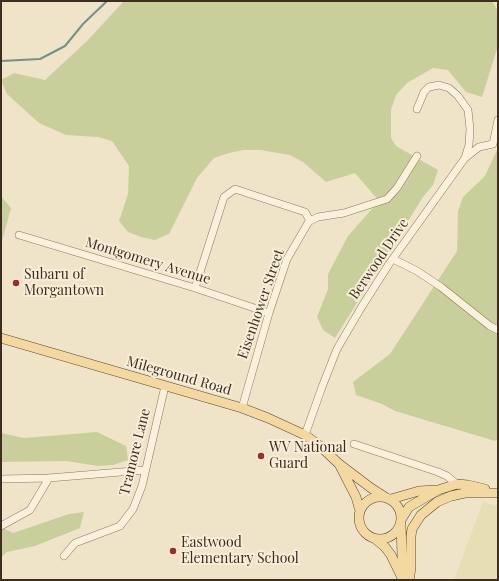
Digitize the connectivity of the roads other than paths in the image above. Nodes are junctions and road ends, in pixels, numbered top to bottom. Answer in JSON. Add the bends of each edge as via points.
{"nodes":[{"id":1,"x":417,"y":109,"type":"dead end"},
{"id":2,"x":498,"y":120,"type":"edge"},
{"id":3,"x":417,"y":156,"type":"dead end"},
{"id":4,"x":465,"y":158,"type":"junction"},
{"id":5,"x":310,"y":221,"type":"junction"},
{"id":6,"x":20,"y":235,"type":"dead end"},
{"id":7,"x":393,"y":259,"type":"junction"},
{"id":8,"x":195,"y":288,"type":"junction"},
{"id":9,"x":269,"y":313,"type":"junction"},
{"id":10,"x":498,"y":330,"type":"edge"},
{"id":11,"x":1,"y":338,"type":"edge"},
{"id":12,"x":165,"y":386,"type":"junction"},
{"id":13,"x":242,"y":408,"type":"junction"},
{"id":14,"x":305,"y":435,"type":"junction"},
{"id":15,"x":354,"y":444,"type":"dead end"},
{"id":16,"x":338,"y":463,"type":"junction"},
{"id":17,"x":145,"y":470,"type":"junction"},
{"id":18,"x":49,"y":478,"type":"junction"},
{"id":19,"x":1,"y":479,"type":"edge"},
{"id":20,"x":458,"y":484,"type":"junction"},
{"id":21,"x":438,"y":490,"type":"junction"},
{"id":22,"x":498,"y":493,"type":"edge"},
{"id":23,"x":388,"y":498,"type":"junction"},
{"id":24,"x":360,"y":511,"type":"junction"},
{"id":25,"x":401,"y":521,"type":"junction"},
{"id":26,"x":1,"y":526,"type":"edge"},
{"id":27,"x":374,"y":538,"type":"junction"},
{"id":28,"x":64,"y":556,"type":"dead end"},
{"id":29,"x":406,"y":580,"type":"edge"}],
"edges":[{"from":1,"to":4,"type":"street","via":[[429,87],[439,85],[449,88],[458,96],[468,110],[470,129]]},
{"from":2,"to":4,"type":"street","name":"Berwood Drive","via":[[493,144],[479,147]]},
{"from":3,"to":5,"type":"street","via":[[388,199]]},
{"from":4,"to":7,"type":"street","name":"Berwood Drive"},
{"from":5,"to":8,"type":"street","via":[[305,212],[235,189],[224,197]]},
{"from":5,"to":9,"type":"street","name":"Eisenhower Street","via":[[288,259]]},
{"from":6,"to":8,"type":"street","name":"Montgomery Avenue"},
{"from":7,"to":10,"type":"street","via":[[441,287]]},
{"from":7,"to":14,"type":"street","name":"Berwood Drive","via":[[338,348]]},
{"from":8,"to":9,"type":"street","name":"Montgomery Avenue"},
{"from":9,"to":13,"type":"street","name":"Eisenhower Street"},
{"from":11,"to":12,"type":"main road","name":"Mileground Road"},
{"from":12,"to":13,"type":"main road","name":"Mileground Road"},
{"from":12,"to":17,"type":"street","name":"Tramore Lane"},
{"from":13,"to":14,"type":"main road","name":"Mileground Road"},
{"from":14,"to":16,"type":"main road","name":"Mileground Road"},
{"from":15,"to":20,"type":"street","via":[[438,472]]},
{"from":16,"to":23,"type":"main road","name":"Mileground Road"},
{"from":16,"to":24,"type":"main road","name":"Mileground Road","via":[[356,497]]},
{"from":17,"to":18,"type":"street"},
{"from":17,"to":28,"type":"street","name":"Tramore Lane","via":[[133,509],[120,526],[75,543]]},
{"from":18,"to":19,"type":"street"},
{"from":18,"to":26,"type":"street","via":[[30,510]]},
{"from":20,"to":21,"type":"main road"},
{"from":20,"to":22,"type":"main road","via":[[468,484]]},
{"from":21,"to":23,"type":"main road","via":[[419,491]]},
{"from":21,"to":25,"type":"main road","via":[[409,507]]},
{"from":22,"to":29,"type":"main road","via":[[465,493],[451,496],[437,502],[421,515],[412,529],[411,568]]},
{"from":23,"to":24,"type":"main road","via":[[374,497],[364,503]]},
{"from":23,"to":25,"type":"main road","via":[[400,509]]},
{"from":24,"to":27,"type":"main road","via":[[359,519],[363,530]]},
{"from":25,"to":27,"type":"main road","via":[[398,529],[388,538]]},
{"from":25,"to":29,"type":"main road"},
{"from":27,"to":29,"type":"main road","via":[[385,547]]}]}
